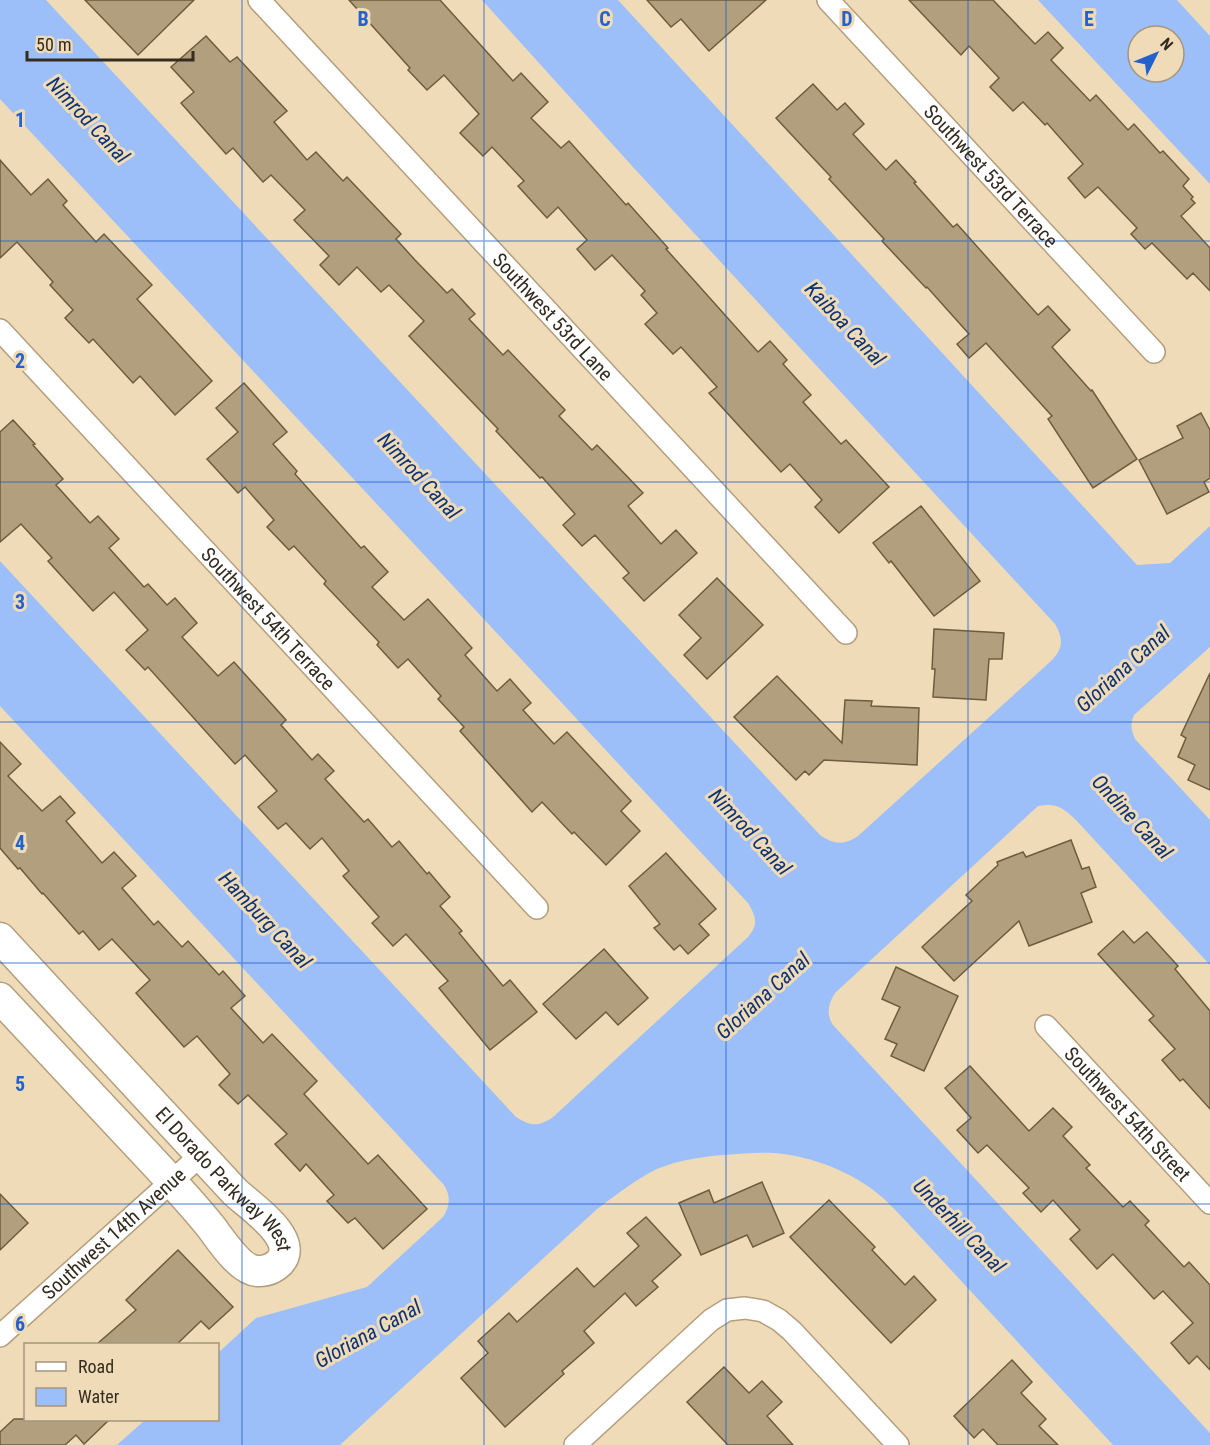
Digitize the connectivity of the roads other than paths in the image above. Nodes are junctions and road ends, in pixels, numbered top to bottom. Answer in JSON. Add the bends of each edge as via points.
{"nodes":[{"id":1,"x":259,"y":0,"type":"edge"},
{"id":2,"x":828,"y":0,"type":"edge"},
{"id":3,"x":0,"y":330,"type":"edge"},
{"id":4,"x":1154,"y":352,"type":"dead end"},
{"id":5,"x":846,"y":633,"type":"dead end"},
{"id":6,"x":537,"y":908,"type":"dead end"},
{"id":7,"x":0,"y":938,"type":"edge"},
{"id":8,"x":0,"y":998,"type":"edge"},
{"id":9,"x":1046,"y":1026,"type":"dead end"},
{"id":10,"x":201,"y":1155,"type":"junction"},
{"id":11,"x":171,"y":1182,"type":"junction"},
{"id":12,"x":1210,"y":1203,"type":"edge"},
{"id":13,"x":0,"y":1336,"type":"edge"},
{"id":14,"x":575,"y":1445,"type":"edge"},
{"id":15,"x":898,"y":1445,"type":"edge"}],
"edges":[{"from":1,"to":5,"type":"street","name":"Southwest 53rd Lane"},
{"from":2,"to":4,"type":"street","name":"Southwest 53rd Terrace"},
{"from":3,"to":6,"type":"street","name":"Southwest 54th Terrace"},
{"from":7,"to":10,"type":"street","name":"El Dorado Parkway West"},
{"from":8,"to":11,"type":"street","name":"El Dorado Parkway West"},
{"from":9,"to":12,"type":"street","name":"Southwest 54th Street"},
{"from":10,"to":11,"type":"street","name":"Southwest 14th Avenue"},
{"from":10,"to":11,"type":"street","name":"El Dorado Parkway West","via":[[281,1236],[285,1249],[279,1263],[259,1271],[241,1264]]},
{"from":11,"to":13,"type":"street","name":"Southwest 14th Avenue"},
{"from":14,"to":15,"type":"street","via":[[711,1320],[727,1310],[745,1308],[763,1311],[792,1331]]}]}
